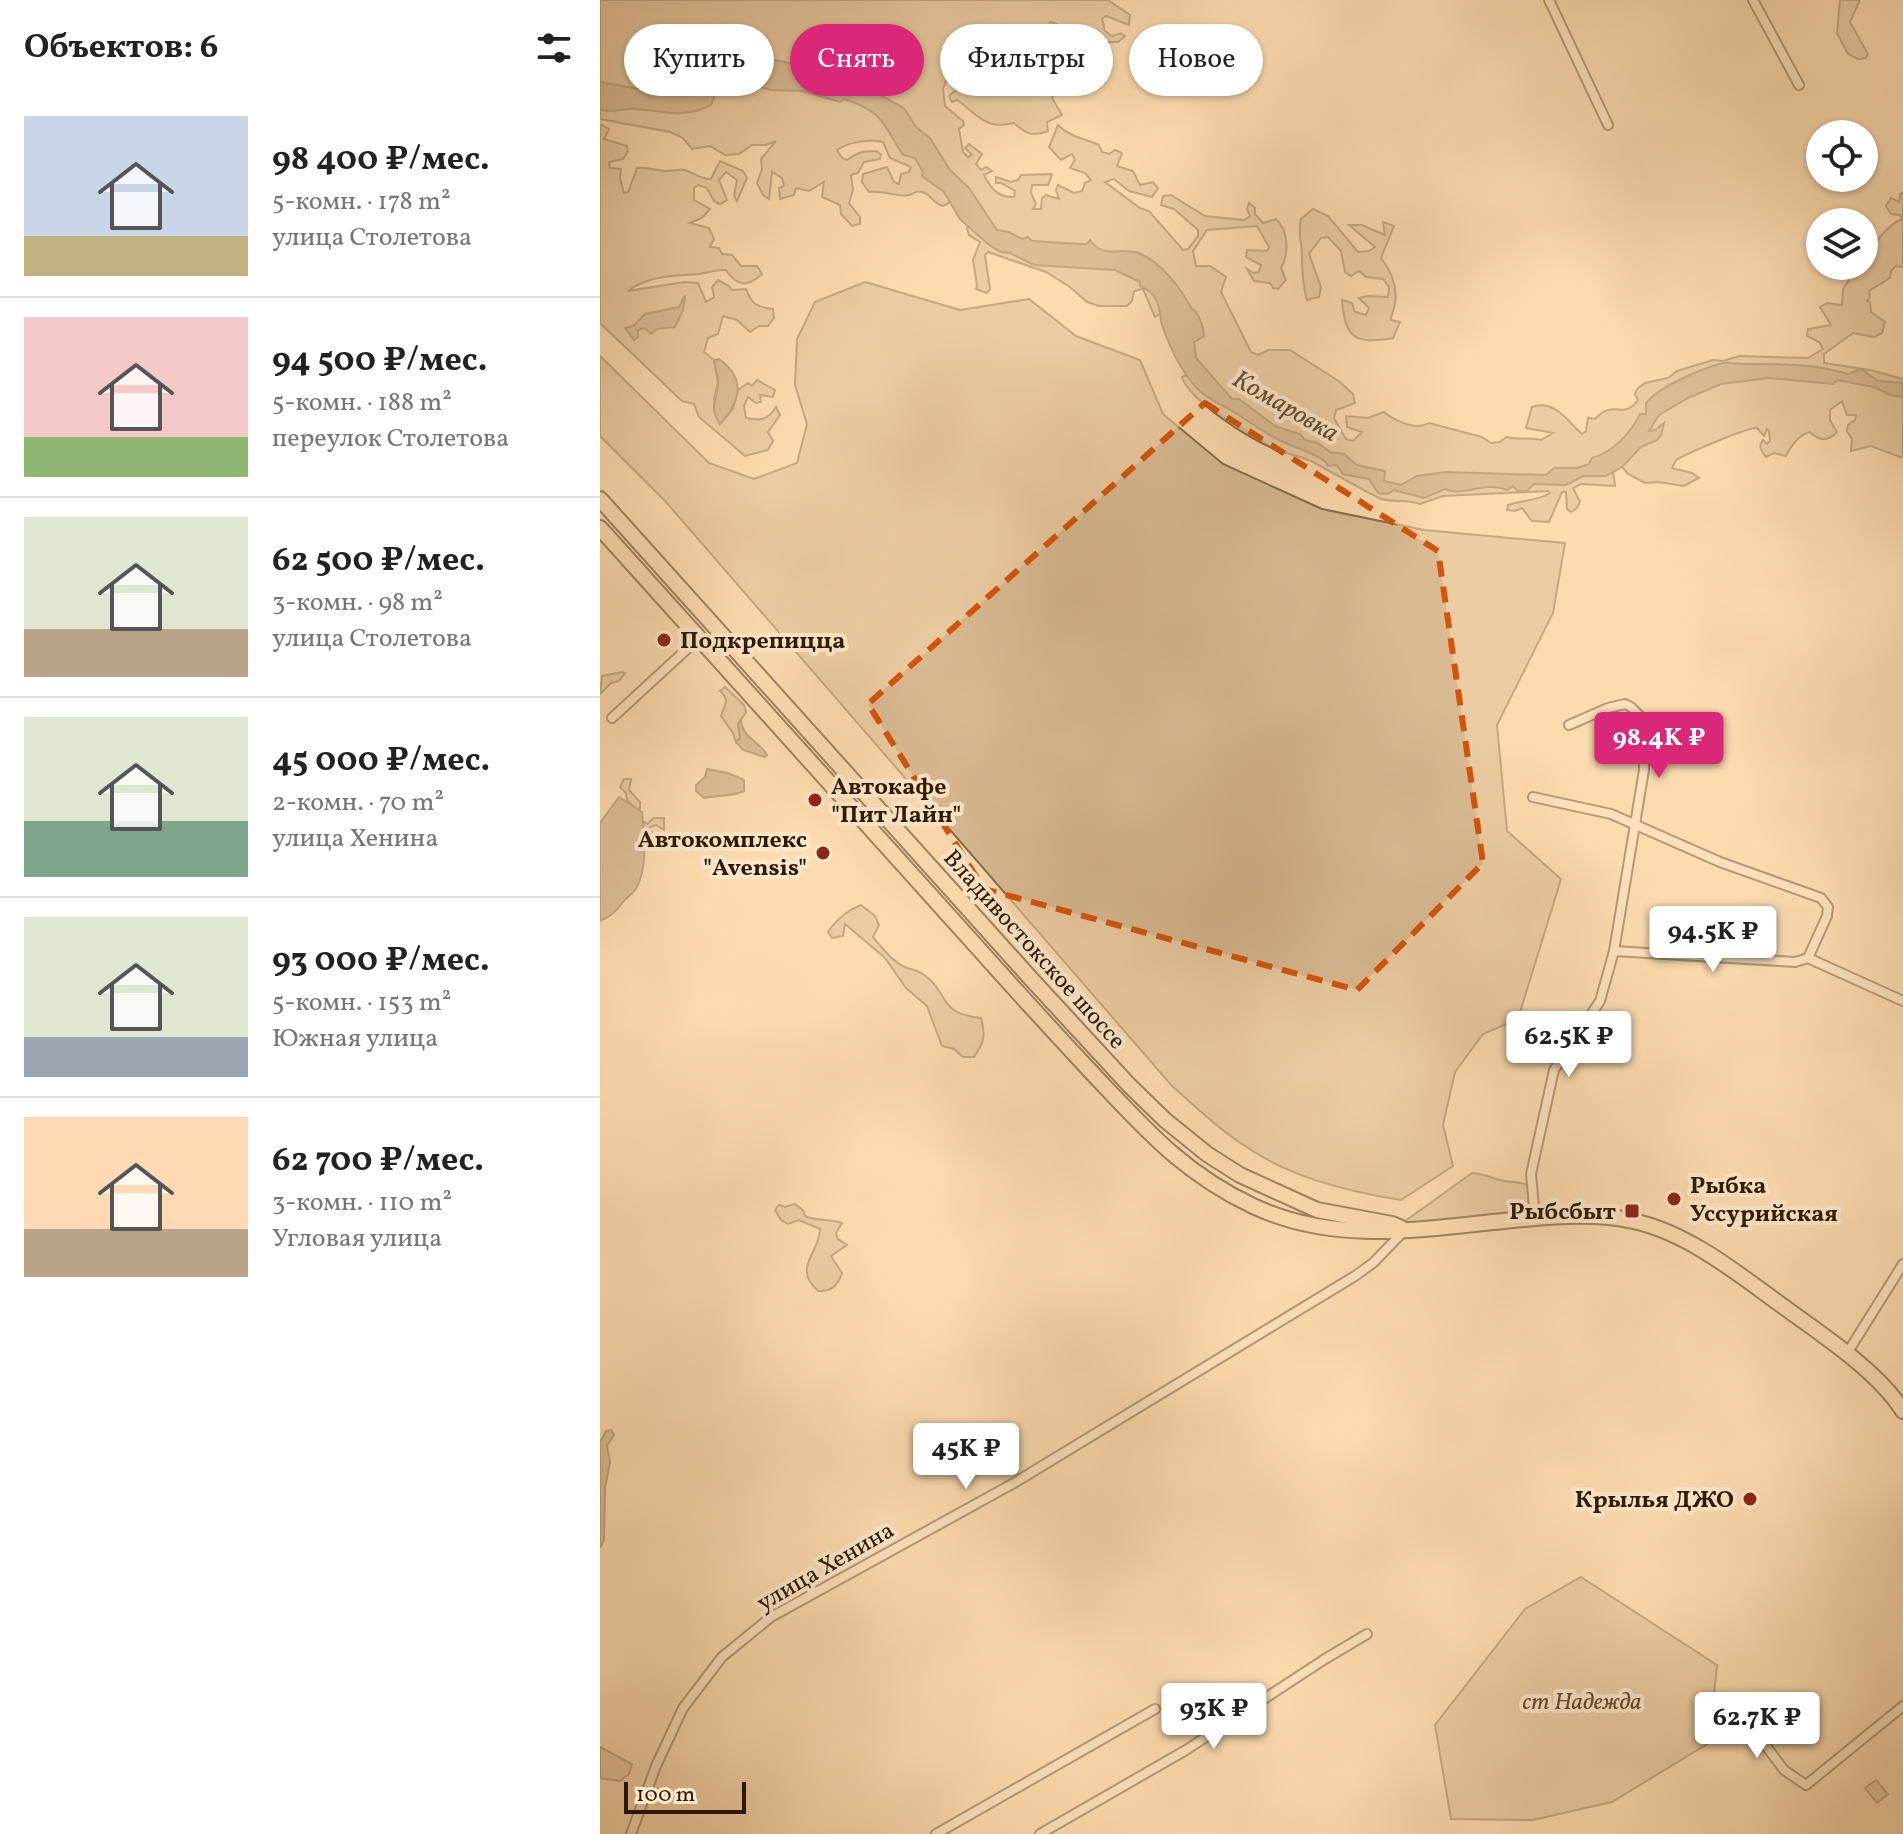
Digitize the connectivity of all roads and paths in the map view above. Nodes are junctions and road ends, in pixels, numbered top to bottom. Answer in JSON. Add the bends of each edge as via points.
{"nodes":[{"id":1,"x":1549,"y":0,"type":"edge"},
{"id":2,"x":1753,"y":0,"type":"edge"},
{"id":3,"x":1799,"y":85,"type":"dead end"},
{"id":4,"x":1608,"y":125,"type":"dead end"},
{"id":5,"x":600,"y":499,"type":"edge"},
{"id":6,"x":600,"y":528,"type":"edge"},
{"id":7,"x":699,"y":638,"type":"junction"},
{"id":8,"x":612,"y":718,"type":"dead end"},
{"id":9,"x":1569,"y":725,"type":"dead end"},
{"id":10,"x":1533,"y":797,"type":"dead end"},
{"id":11,"x":1635,"y":826,"type":"junction"},
{"id":12,"x":1614,"y":951,"type":"junction"},
{"id":13,"x":1808,"y":958,"type":"junction"},
{"id":14,"x":1903,"y":1001,"type":"edge"},
{"id":15,"x":1142,"y":1097,"type":"junction"},
{"id":16,"x":1128,"y":1112,"type":"junction"},
{"id":17,"x":1535,"y":1218,"type":"junction"},
{"id":18,"x":1405,"y":1230,"type":"junction"},
{"id":19,"x":1903,"y":1264,"type":"edge"},
{"id":20,"x":1846,"y":1355,"type":"junction"},
{"id":21,"x":1903,"y":1411,"type":"edge"},
{"id":22,"x":1367,"y":1634,"type":"dead end"},
{"id":23,"x":1735,"y":1705,"type":"dead end"},
{"id":24,"x":1903,"y":1706,"type":"edge"},
{"id":25,"x":1155,"y":1709,"type":"dead end"},
{"id":26,"x":631,"y":1834,"type":"edge"},
{"id":27,"x":936,"y":1834,"type":"edge"},
{"id":28,"x":1040,"y":1834,"type":"edge"}],
"edges":[{"from":1,"to":4,"type":"street"},
{"from":2,"to":3,"type":"street"},
{"from":5,"to":15,"type":"highway","name":"Владивостокское шоссе"},
{"from":6,"to":7,"type":"highway","name":"Владивостокское шоссе"},
{"from":7,"to":8,"type":"street"},
{"from":7,"to":16,"type":"highway","name":"Владивостокское шоссе"},
{"from":9,"to":11,"type":"street","via":[[1625,704],[1640,716],[1644,770]]},
{"from":10,"to":11,"type":"street","via":[[1611,814]]},
{"from":11,"to":12,"type":"street"},
{"from":11,"to":13,"type":"street","via":[[1821,898],[1827,916]]},
{"from":12,"to":13,"type":"street","via":[[1774,962]]},
{"from":12,"to":17,"type":"street","via":[[1600,1001],[1554,1070],[1531,1174]]},
{"from":13,"to":14,"type":"street"},
{"from":15,"to":16,"type":"highway","via":[[1141,1110]]},
{"from":15,"to":18,"type":"highway","name":"Владивостокское шоссе","via":[[1207,1154],[1240,1175],[1317,1210]]},
{"from":16,"to":18,"type":"highway","name":"Владивостокское шоссе","via":[[1183,1164],[1255,1207],[1334,1231]]},
{"from":17,"to":18,"type":"highway","name":"Владивостокское шоссе"},
{"from":17,"to":20,"type":"highway","name":"Владивостокское шоссе","via":[[1610,1217],[1658,1228],[1717,1260]]},
{"from":18,"to":26,"type":"street","name":"улица Хенина","via":[[1355,1276],[1014,1483],[771,1617],[722,1657],[683,1708]]},
{"from":19,"to":20,"type":"street"},
{"from":20,"to":21,"type":"highway","name":"Владивостокское шоссе"},
{"from":22,"to":28,"type":"street","via":[[1186,1750]]},
{"from":23,"to":24,"type":"street","via":[[1784,1770],[1806,1785]]},
{"from":25,"to":27,"type":"street"}]}
